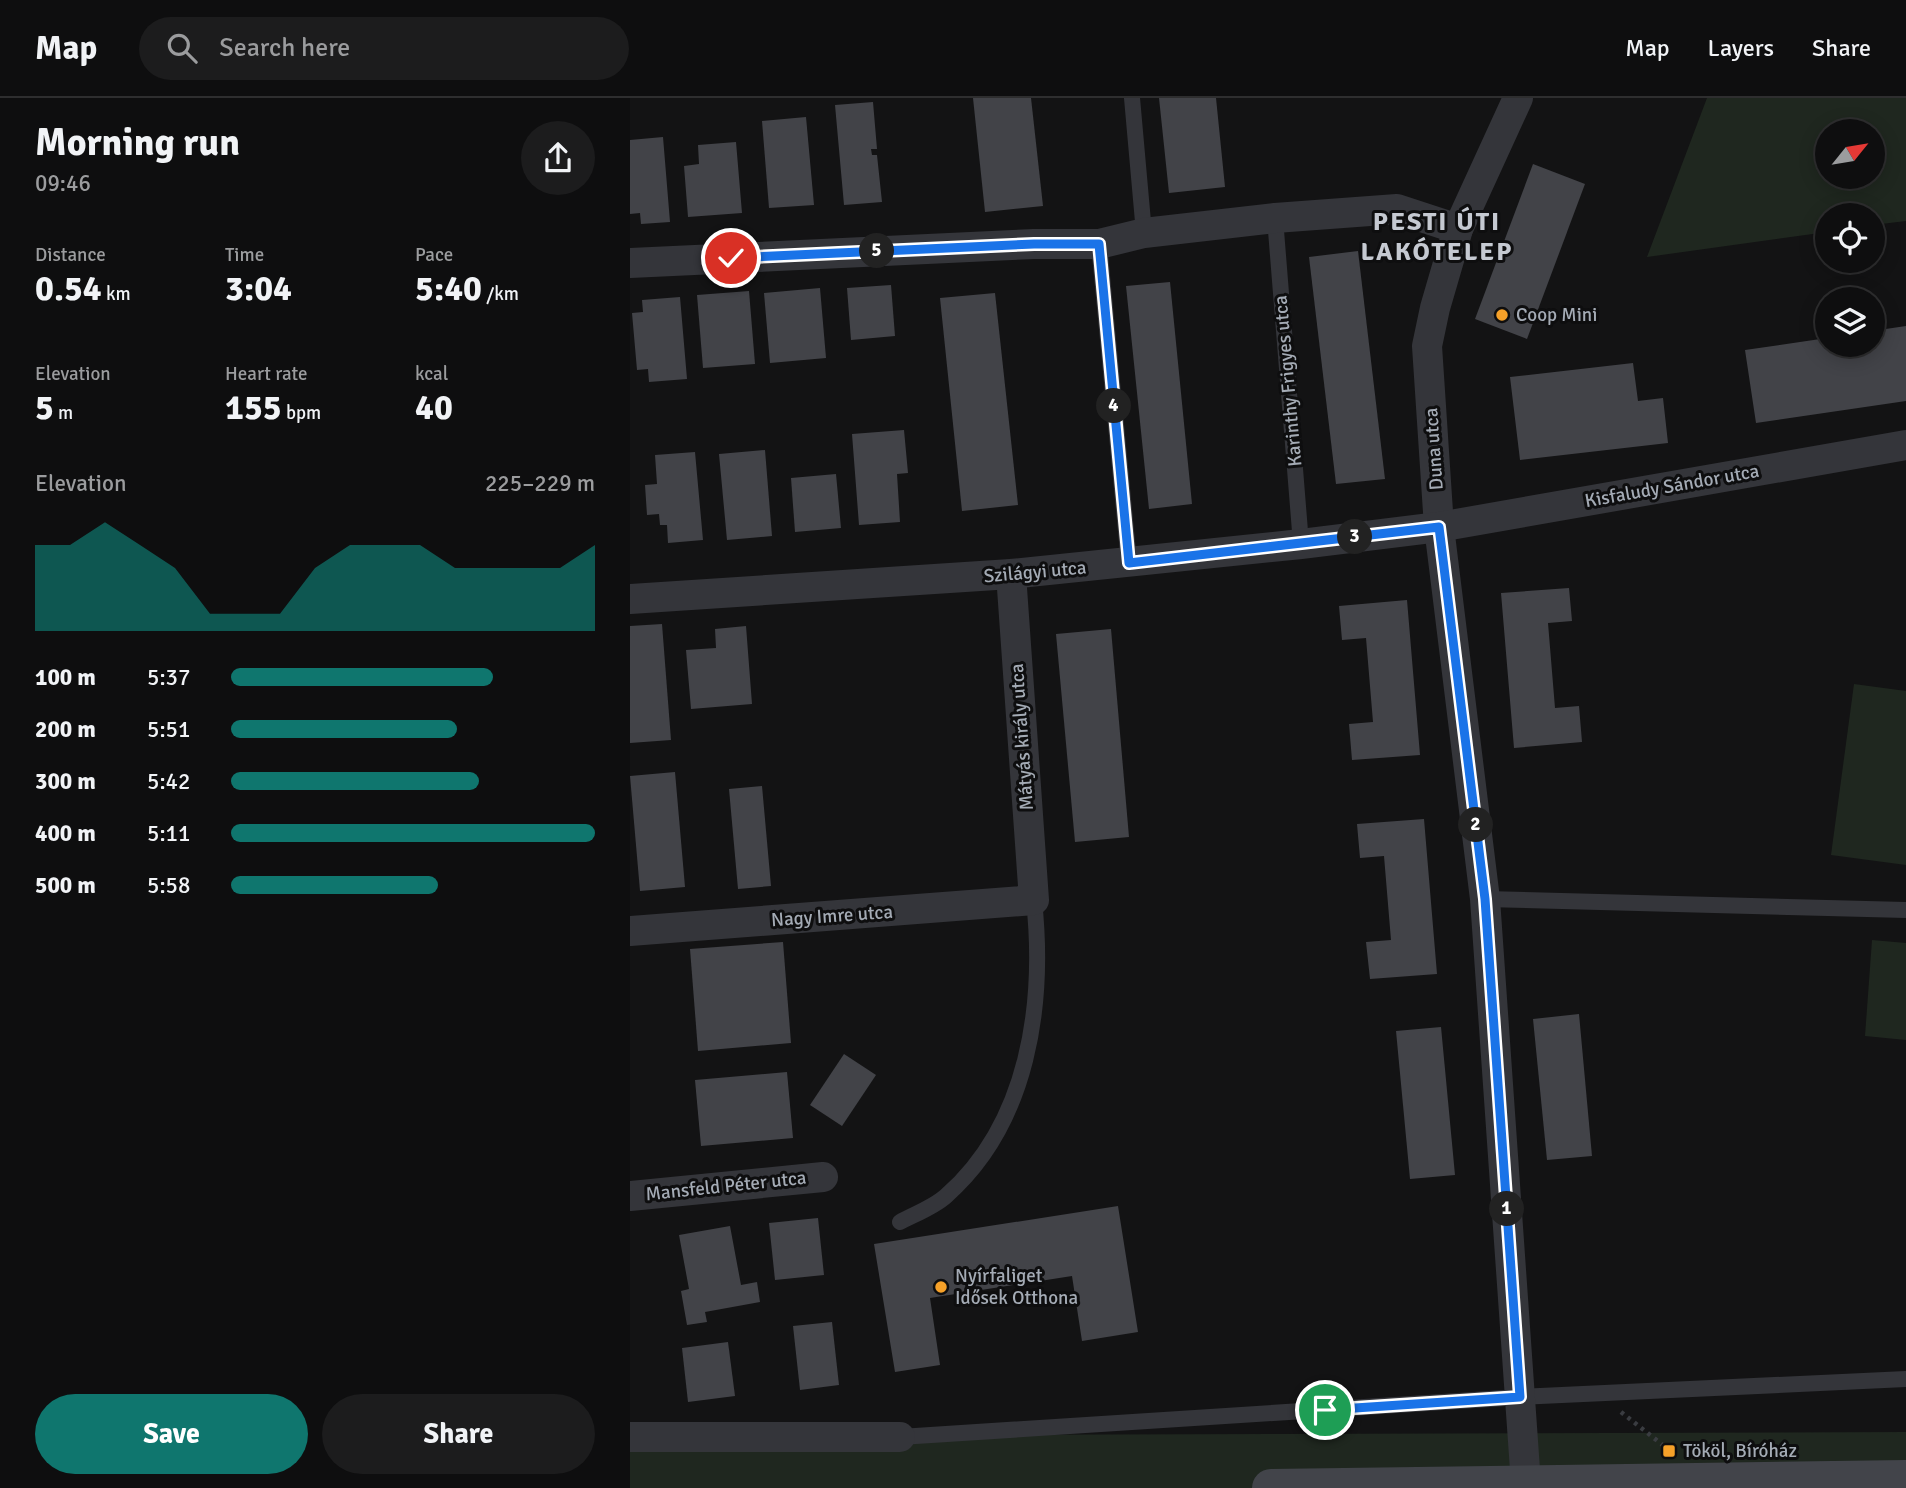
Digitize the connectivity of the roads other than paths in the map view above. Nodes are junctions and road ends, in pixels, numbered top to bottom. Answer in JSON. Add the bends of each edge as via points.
{"nodes":[{"id":1,"x":1132,"y":98,"type":"edge"},
{"id":2,"x":1518,"y":98,"type":"edge"},
{"id":3,"x":1275,"y":218,"type":"junction"},
{"id":4,"x":1458,"y":229,"type":"junction"},
{"id":5,"x":1144,"y":233,"type":"junction"},
{"id":6,"x":1099,"y":244,"type":"junction"},
{"id":7,"x":630,"y":263,"type":"edge"},
{"id":8,"x":1906,"y":445,"type":"edge"},
{"id":9,"x":1439,"y":527,"type":"junction"},
{"id":10,"x":1301,"y":544,"type":"junction"},
{"id":11,"x":1129,"y":563,"type":"junction"},
{"id":12,"x":1011,"y":574,"type":"junction"},
{"id":13,"x":630,"y":599,"type":"edge"},
{"id":14,"x":1485,"y":899,"type":"junction"},
{"id":15,"x":1034,"y":900,"type":"junction"},
{"id":16,"x":1906,"y":910,"type":"edge"},
{"id":17,"x":630,"y":931,"type":"edge"},
{"id":18,"x":823,"y":1177,"type":"dead end"},
{"id":19,"x":630,"y":1196,"type":"edge"},
{"id":20,"x":900,"y":1222,"type":"dead end"},
{"id":21,"x":1906,"y":1379,"type":"edge"},
{"id":22,"x":1520,"y":1397,"type":"junction"},
{"id":23,"x":630,"y":1437,"type":"edge"},
{"id":24,"x":900,"y":1437,"type":"joint"},
{"id":25,"x":1886,"y":1482,"type":"edge"},
{"id":26,"x":1526,"y":1485,"type":"junction"},
{"id":27,"x":1271,"y":1488,"type":"edge"}],
"edges":[{"from":1,"to":5,"type":"lane"},
{"from":2,"to":4,"type":"street","name":"Duna utca"},
{"from":3,"to":4,"type":"street","via":[[1397,209]]},
{"from":3,"to":5,"type":"street"},
{"from":3,"to":10,"type":"lane","name":"Karinthy Frigyes utca"},
{"from":4,"to":9,"type":"street","name":"Duna utca","via":[[1427,346]]},
{"from":5,"to":6,"type":"street"},
{"from":6,"to":7,"type":"street"},
{"from":6,"to":11,"type":"lane"},
{"from":8,"to":9,"type":"street","name":"Kisfaludy Sándor utca"},
{"from":9,"to":10,"type":"street","name":"Szilágyi utca"},
{"from":9,"to":14,"type":"street","name":"Duna utca"},
{"from":10,"to":11,"type":"street","name":"Szilágyi utca"},
{"from":11,"to":12,"type":"street","name":"Szilágyi utca"},
{"from":12,"to":13,"type":"street","name":"Szilágyi utca"},
{"from":12,"to":15,"type":"street","name":"Mátyás király utca"},
{"from":14,"to":16,"type":"lane"},
{"from":14,"to":22,"type":"street","name":"Duna utca"},
{"from":15,"to":17,"type":"street","name":"Nagy Imre utca"},
{"from":15,"to":20,"type":"lane","via":[[1037,998],[1027,1055],[1006,1116],[982,1157],[945,1197]]},
{"from":18,"to":19,"type":"street","name":"Mansfeld Péter utca"},
{"from":21,"to":22,"type":"lane"},
{"from":22,"to":24,"type":"lane"},
{"from":22,"to":26,"type":"street","name":"Duna utca"},
{"from":23,"to":24,"type":"street"},
{"from":25,"to":26,"type":"main road"},
{"from":26,"to":27,"type":"main road"}]}
